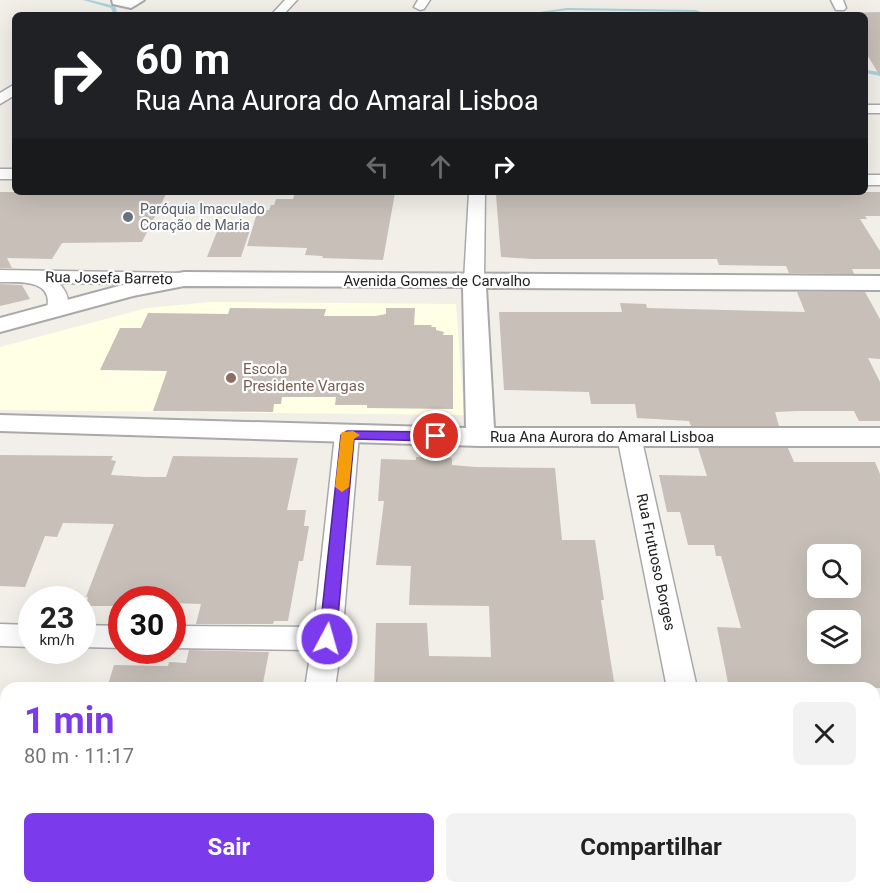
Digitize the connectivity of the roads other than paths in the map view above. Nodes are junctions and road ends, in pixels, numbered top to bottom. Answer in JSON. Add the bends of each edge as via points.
{"nodes":[{"id":1,"x":120,"y":0,"type":"edge"},
{"id":2,"x":138,"y":0,"type":"edge"},
{"id":3,"x":291,"y":0,"type":"edge"},
{"id":4,"x":280,"y":12,"type":"edge"},
{"id":5,"x":12,"y":91,"type":"edge"},
{"id":6,"x":0,"y":102,"type":"edge"},
{"id":7,"x":477,"y":195,"type":"edge"},
{"id":8,"x":0,"y":276,"type":"edge"},
{"id":9,"x":33,"y":276,"type":"junction"},
{"id":10,"x":184,"y":279,"type":"junction"},
{"id":11,"x":474,"y":281,"type":"junction"},
{"id":12,"x":880,"y":283,"type":"edge"},
{"id":13,"x":57,"y":309,"type":"junction"},
{"id":14,"x":0,"y":325,"type":"edge"},
{"id":15,"x":0,"y":423,"type":"edge"},
{"id":16,"x":347,"y":435,"type":"junction"},
{"id":17,"x":629,"y":436,"type":"junction"},
{"id":18,"x":480,"y":437,"type":"junction"},
{"id":19,"x":880,"y":437,"type":"edge"},
{"id":20,"x":0,"y":635,"type":"edge"},
{"id":21,"x":18,"y":636,"type":"edge"},
{"id":22,"x":186,"y":637,"type":"edge"},
{"id":23,"x":327,"y":639,"type":"junction"},
{"id":24,"x":321,"y":682,"type":"edge"},
{"id":25,"x":681,"y":682,"type":"edge"}],
"edges":[{"from":1,"to":2,"type":"street","via":[[117,2],[129,4]]},
{"from":3,"to":4,"type":"street"},
{"from":5,"to":6,"type":"street"},
{"from":7,"to":11,"type":"street"},
{"from":8,"to":9,"type":"street","name":"Rua Josefa Barreto"},
{"from":9,"to":10,"type":"street","name":"Rua Josefa Barreto"},
{"from":9,"to":13,"type":"street","name":"Rua Josefa Barreto","via":[[57,292]]},
{"from":10,"to":11,"type":"street","name":"Avenida Gomes de Carvalho"},
{"from":10,"to":13,"type":"street","name":"Avenida Gomes de Carvalho"},
{"from":11,"to":12,"type":"street","name":"Avenida Gomes de Carvalho"},
{"from":11,"to":18,"type":"street"},
{"from":13,"to":14,"type":"street","name":"Avenida Gomes de Carvalho"},
{"from":15,"to":16,"type":"street","name":"Rua Ana Aurora do Amaral Lisboa"},
{"from":16,"to":18,"type":"street","name":"Rua Ana Aurora do Amaral Lisboa"},
{"from":16,"to":23,"type":"street"},
{"from":17,"to":18,"type":"street","name":"Rua Ana Aurora do Amaral Lisboa"},
{"from":17,"to":19,"type":"street","name":"Rua Ana Aurora do Amaral Lisboa"},
{"from":17,"to":25,"type":"street","name":"Rua Frutuoso Borges"},
{"from":20,"to":21,"type":"street"},
{"from":22,"to":23,"type":"street"},
{"from":23,"to":24,"type":"street"}]}
